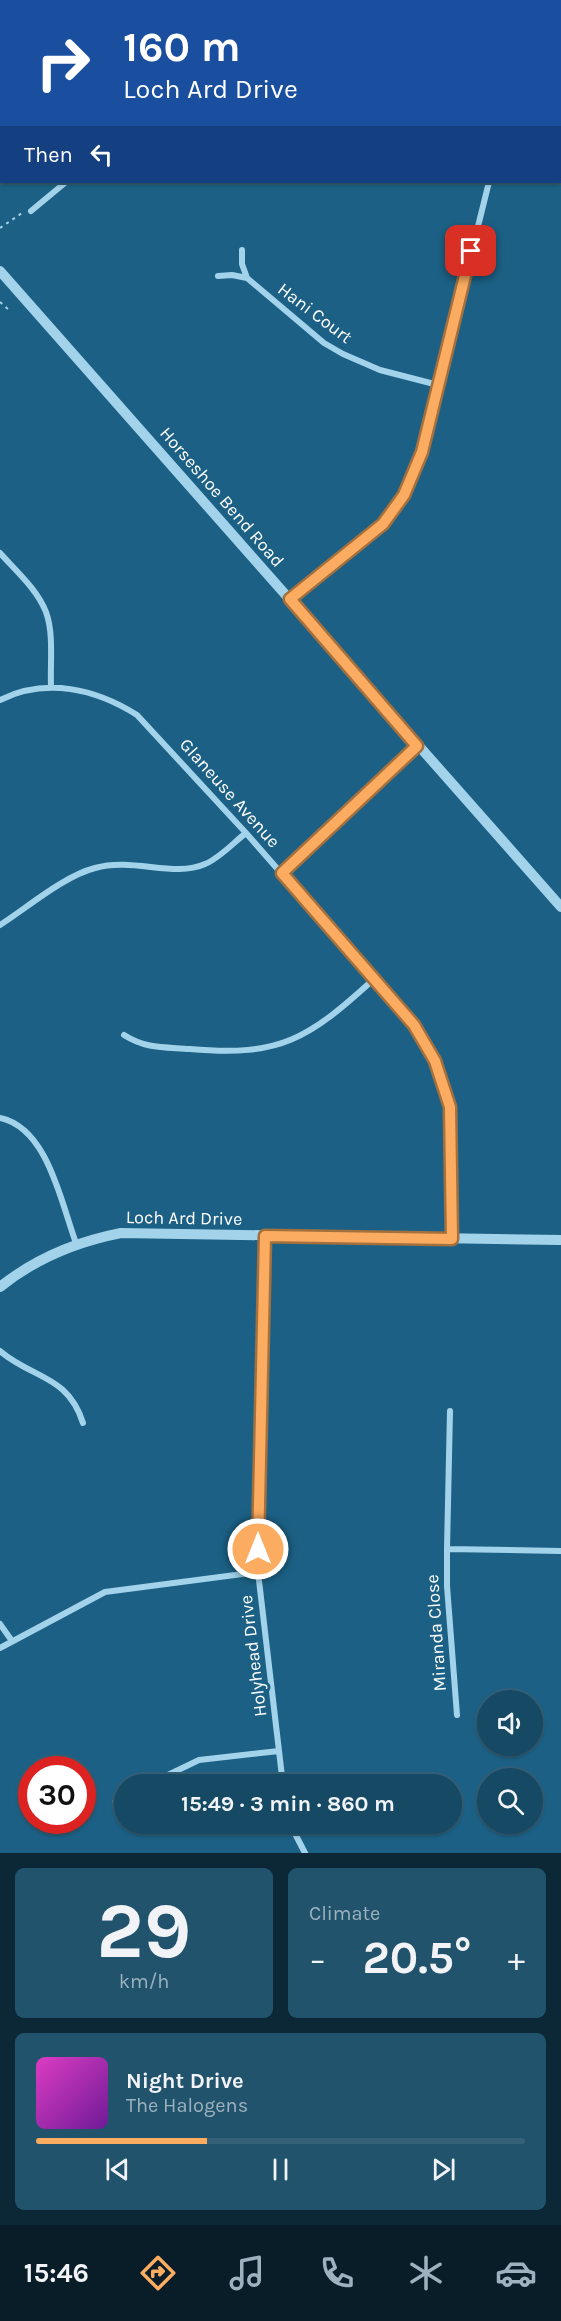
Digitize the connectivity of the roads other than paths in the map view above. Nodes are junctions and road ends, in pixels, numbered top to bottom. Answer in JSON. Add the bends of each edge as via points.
{"nodes":[{"id":1,"x":65,"y":183,"type":"edge"},
{"id":2,"x":489,"y":183,"type":"edge"},
{"id":3,"x":31,"y":211,"type":"road end"},
{"id":4,"x":242,"y":250,"type":"dead end"},
{"id":5,"x":0,"y":272,"type":"edge"},
{"id":6,"x":218,"y":276,"type":"dead end"},
{"id":7,"x":247,"y":278,"type":"junction"},
{"id":8,"x":438,"y":385,"type":"junction"},
{"id":9,"x":0,"y":553,"type":"edge"},
{"id":10,"x":290,"y":599,"type":"junction"},
{"id":11,"x":51,"y":686,"type":"junction"},
{"id":12,"x":0,"y":700,"type":"edge"},
{"id":13,"x":417,"y":746,"type":"junction"},
{"id":14,"x":246,"y":833,"type":"junction"},
{"id":15,"x":282,"y":873,"type":"junction"},
{"id":16,"x":561,"y":907,"type":"edge"},
{"id":17,"x":0,"y":925,"type":"edge"},
{"id":18,"x":374,"y":979,"type":"junction"},
{"id":19,"x":123,"y":1035,"type":"dead end"},
{"id":20,"x":0,"y":1118,"type":"edge"},
{"id":21,"x":265,"y":1236,"type":"junction"},
{"id":22,"x":452,"y":1239,"type":"junction"},
{"id":23,"x":561,"y":1240,"type":"edge"},
{"id":24,"x":76,"y":1243,"type":"junction"},
{"id":25,"x":0,"y":1287,"type":"edge"},
{"id":26,"x":0,"y":1351,"type":"edge"},
{"id":27,"x":450,"y":1411,"type":"dead end"},
{"id":28,"x":83,"y":1423,"type":"dead end"},
{"id":29,"x":447,"y":1549,"type":"junction"},
{"id":30,"x":561,"y":1551,"type":"edge"},
{"id":31,"x":258,"y":1572,"type":"junction"},
{"id":32,"x":0,"y":1624,"type":"edge"},
{"id":33,"x":12,"y":1641,"type":"junction"},
{"id":34,"x":0,"y":1648,"type":"edge"},
{"id":35,"x":457,"y":1715,"type":"dead end"},
{"id":36,"x":279,"y":1751,"type":"junction"},
{"id":37,"x":170,"y":1774,"type":"edge"},
{"id":38,"x":282,"y":1774,"type":"edge"},
{"id":39,"x":295,"y":1834,"type":"edge"},
{"id":40,"x":305,"y":1853,"type":"edge"}],
"edges":[{"from":1,"to":3,"type":"street"},
{"from":2,"to":8,"type":"street"},
{"from":4,"to":7,"type":"street"},
{"from":5,"to":10,"type":"street","name":"Horseshoe Bend Road"},
{"from":6,"to":7,"type":"street"},
{"from":7,"to":8,"type":"street","name":"Hani Court","via":[[343,354],[380,370]]},
{"from":8,"to":10,"type":"street","via":[[422,452],[393,511],[383,524]]},
{"from":9,"to":11,"type":"street","via":[[46,612]]},
{"from":10,"to":13,"type":"street","name":"Horseshoe Bend Road"},
{"from":11,"to":12,"type":"street","name":"Glaneuse Avenue"},
{"from":11,"to":14,"type":"street","name":"Glaneuse Avenue","via":[[96,694],[137,715]]},
{"from":13,"to":15,"type":"street"},
{"from":13,"to":16,"type":"street","name":"Horseshoe Bend Road"},
{"from":14,"to":15,"type":"street","name":"Glaneuse Avenue"},
{"from":14,"to":17,"type":"street","via":[[206,864],[173,869],[128,863],[94,868]]},
{"from":15,"to":18,"type":"street","name":"Glaneuse Avenue"},
{"from":18,"to":19,"type":"street","via":[[316,1029],[287,1043],[256,1050],[220,1052],[141,1046]]},
{"from":18,"to":22,"type":"street","name":"Glaneuse Avenue","via":[[426,1043],[444,1083],[452,1131]]},
{"from":20,"to":24,"type":"street","via":[[25,1130],[38,1144]]},
{"from":21,"to":22,"type":"street","name":"Loch Ard Drive"},
{"from":21,"to":24,"type":"street","name":"Loch Ard Drive","via":[[121,1233]]},
{"from":21,"to":31,"type":"street","name":"Holyhead Drive"},
{"from":22,"to":23,"type":"street","name":"Loch Ard Drive"},
{"from":24,"to":25,"type":"street","name":"Loch Ard Drive","via":[[37,1261]]},
{"from":26,"to":28,"type":"street","via":[[59,1385],[78,1407]]},
{"from":27,"to":29,"type":"street","name":"Miranda Close"},
{"from":29,"to":30,"type":"street","name":"Miranda Close"},
{"from":29,"to":35,"type":"street","name":"Miranda Close"},
{"from":31,"to":33,"type":"street","via":[[105,1592]]},
{"from":31,"to":36,"type":"street","name":"Holyhead Drive"},
{"from":32,"to":33,"type":"street"},
{"from":33,"to":34,"type":"street"},
{"from":36,"to":37,"type":"street","via":[[199,1760]]},
{"from":36,"to":38,"type":"street","name":"Holyhead Drive"},
{"from":39,"to":40,"type":"street"}]}
